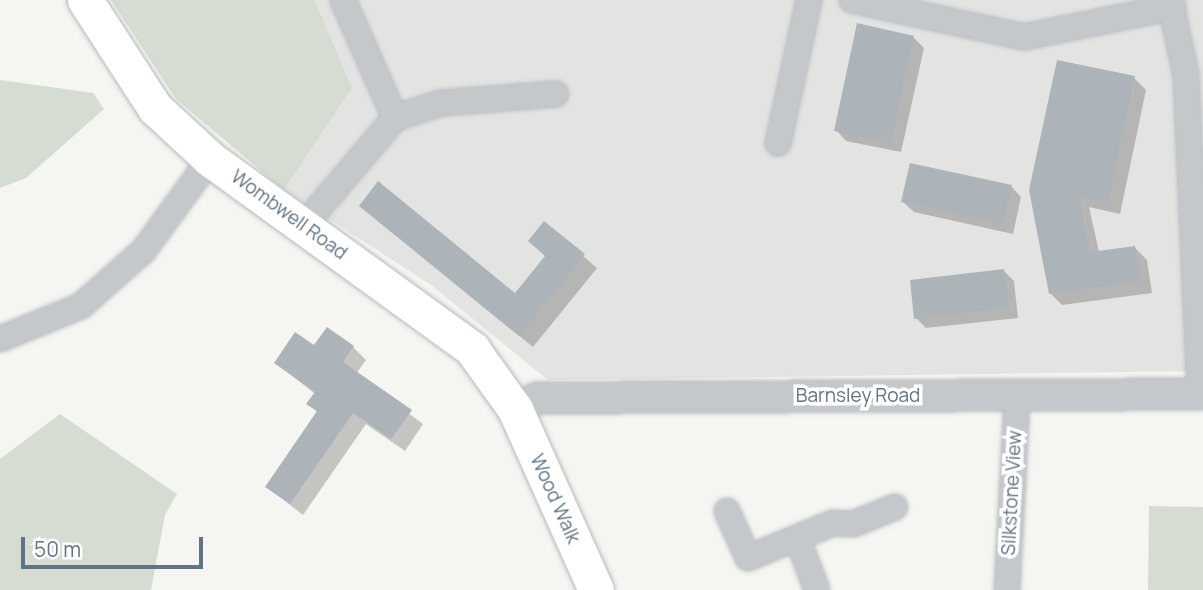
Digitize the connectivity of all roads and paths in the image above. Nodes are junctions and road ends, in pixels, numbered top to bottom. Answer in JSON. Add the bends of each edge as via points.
{"nodes":[{"id":1,"x":85,"y":0,"type":"edge"},
{"id":2,"x":343,"y":0,"type":"edge"},
{"id":3,"x":809,"y":0,"type":"edge"},
{"id":4,"x":852,"y":0,"type":"edge"},
{"id":5,"x":1172,"y":3,"type":"edge"},
{"id":6,"x":556,"y":94,"type":"dead end"},
{"id":7,"x":395,"y":118,"type":"junction"},
{"id":8,"x":778,"y":143,"type":"dead end"},
{"id":9,"x":210,"y":159,"type":"junction"},
{"id":10,"x":304,"y":225,"type":"junction"},
{"id":11,"x":0,"y":340,"type":"edge"},
{"id":12,"x":1201,"y":394,"type":"edge"},
{"id":13,"x":1017,"y":397,"type":"junction"},
{"id":14,"x":516,"y":409,"type":"junction"},
{"id":15,"x":895,"y":507,"type":"dead end"},
{"id":16,"x":727,"y":511,"type":"dead end"},
{"id":17,"x":798,"y":540,"type":"junction"},
{"id":18,"x":596,"y":590,"type":"edge"},
{"id":19,"x":817,"y":590,"type":"edge"},
{"id":20,"x":1007,"y":590,"type":"edge"}],
"edges":[{"from":1,"to":9,"type":"main road","name":"Wombwell Road","via":[[155,108]]},
{"from":2,"to":7,"type":"street"},
{"from":3,"to":8,"type":"street"},
{"from":4,"to":5,"type":"street","via":[[1024,37]]},
{"from":5,"to":12,"type":"street","via":[[1187,88]]},
{"from":6,"to":7,"type":"street","via":[[441,103]]},
{"from":7,"to":10,"type":"street"},
{"from":9,"to":10,"type":"main road","name":"Wombwell Road"},
{"from":9,"to":11,"type":"street","via":[[144,250],[81,306]]},
{"from":10,"to":14,"type":"main road","name":"Wombwell Road","via":[[472,349]]},
{"from":12,"to":13,"type":"street","name":"Barnsley Road"},
{"from":13,"to":14,"type":"street","name":"Barnsley Road","via":[[538,398]]},
{"from":13,"to":20,"type":"street","name":"Silkstone View"},
{"from":14,"to":18,"type":"main road","name":"Wood Walk"},
{"from":15,"to":17,"type":"street"},
{"from":16,"to":17,"type":"street","via":[[748,558]]},
{"from":17,"to":19,"type":"street"}]}
